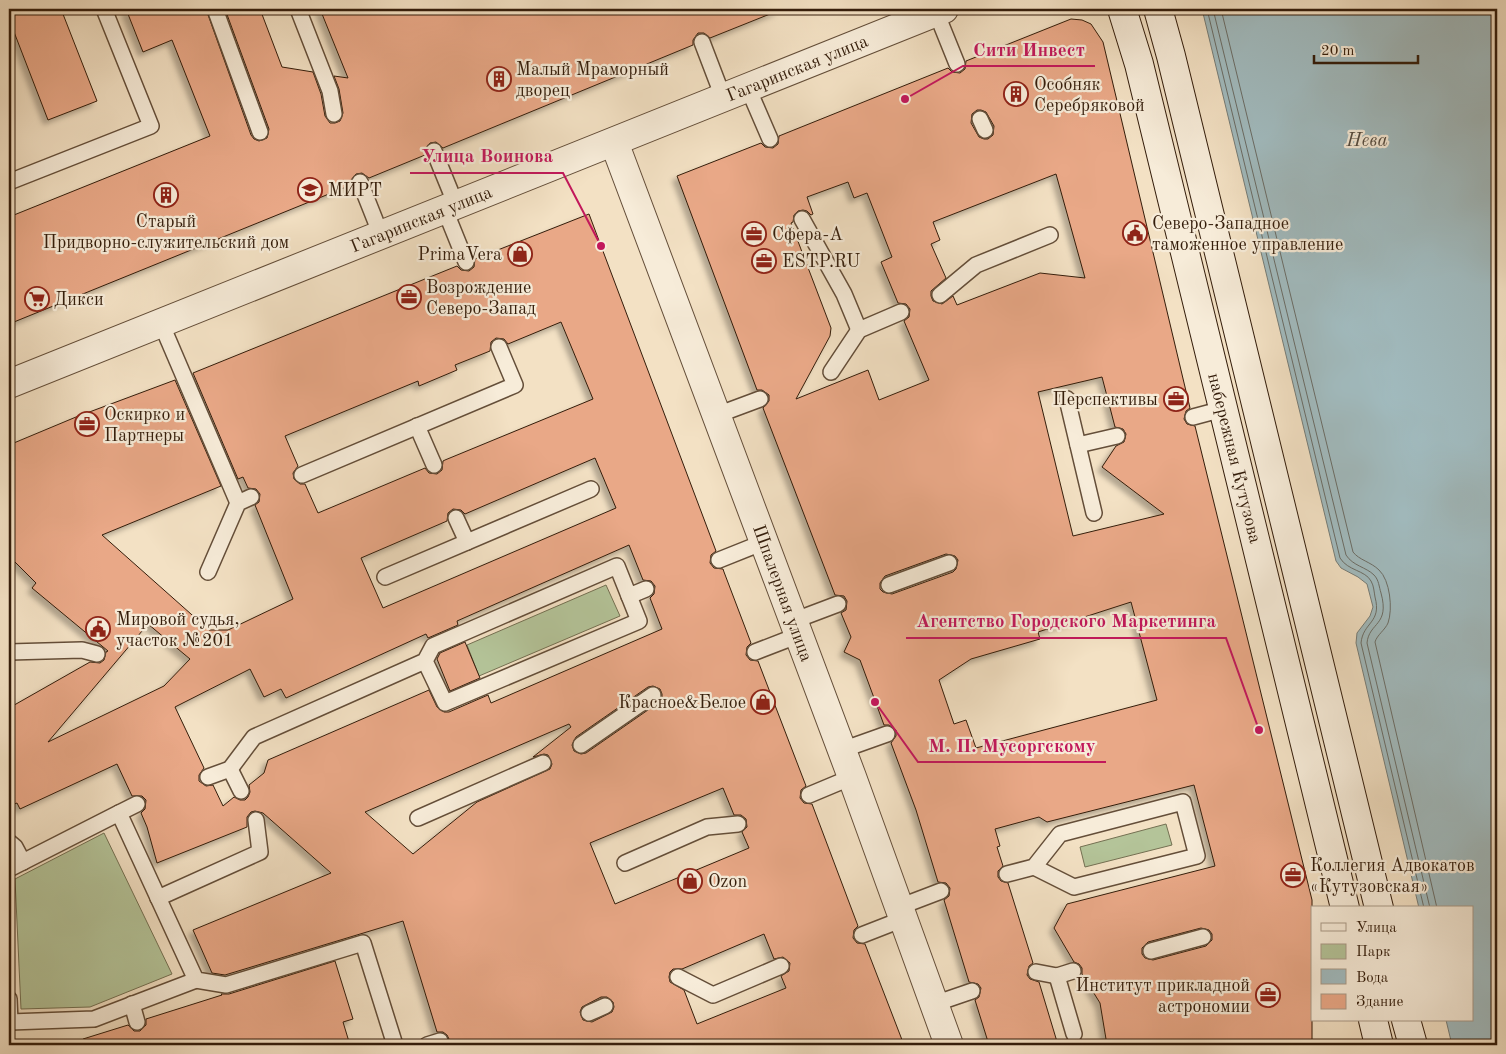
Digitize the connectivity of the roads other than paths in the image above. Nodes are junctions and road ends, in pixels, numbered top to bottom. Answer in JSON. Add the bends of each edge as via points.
{"nodes":[{"id":1,"x":104,"y":9,"type":"edge"},
{"id":2,"x":215,"y":9,"type":"edge"},
{"id":3,"x":298,"y":9,"type":"edge"},
{"id":4,"x":1122,"y":9,"type":"edge"},
{"id":5,"x":1158,"y":9,"type":"edge"},
{"id":6,"x":940,"y":10,"type":"edge"},
{"id":7,"x":702,"y":42,"type":"dead end"},
{"id":8,"x":957,"y":64,"type":"dead end"},
{"id":9,"x":736,"y":92,"type":"junction"},
{"id":10,"x":334,"y":114,"type":"dead end"},
{"id":11,"x":260,"y":132,"type":"dead end"},
{"id":12,"x":770,"y":139,"type":"dead end"},
{"id":13,"x":614,"y":142,"type":"junction"},
{"id":14,"x":434,"y":151,"type":"dead end"},
{"id":15,"x":9,"y":182,"type":"edge"},
{"id":16,"x":360,"y":182,"type":"dead end"},
{"id":17,"x":450,"y":207,"type":"junction"},
{"id":18,"x":802,"y":219,"type":"dead end"},
{"id":19,"x":380,"y":235,"type":"junction"},
{"id":20,"x":1050,"y":235,"type":"dead end"},
{"id":21,"x":466,"y":262,"type":"dead end"},
{"id":22,"x":940,"y":295,"type":"dead end"},
{"id":23,"x":901,"y":312,"type":"dead end"},
{"id":24,"x":161,"y":323,"type":"junction"},
{"id":25,"x":859,"y":330,"type":"junction"},
{"id":26,"x":499,"y":347,"type":"dead end"},
{"id":27,"x":830,"y":372,"type":"dead end"},
{"id":28,"x":9,"y":384,"type":"edge"},
{"id":29,"x":760,"y":399,"type":"dead end"},
{"id":30,"x":1067,"y":399,"type":"dead end"},
{"id":31,"x":1223,"y":409,"type":"junction"},
{"id":32,"x":716,"y":415,"type":"junction"},
{"id":33,"x":1193,"y":417,"type":"dead end"},
{"id":34,"x":417,"y":426,"type":"junction"},
{"id":35,"x":1117,"y":436,"type":"dead end"},
{"id":36,"x":1078,"y":445,"type":"junction"},
{"id":37,"x":434,"y":465,"type":"dead end"},
{"id":38,"x":302,"y":475,"type":"dead end"},
{"id":39,"x":591,"y":489,"type":"dead end"},
{"id":40,"x":1094,"y":513,"type":"dead end"},
{"id":41,"x":456,"y":518,"type":"dead end"},
{"id":42,"x":467,"y":542,"type":"junction"},
{"id":43,"x":764,"y":542,"type":"junction"},
{"id":44,"x":719,"y":560,"type":"dead end"},
{"id":45,"x":949,"y":563,"type":"dead end"},
{"id":46,"x":208,"y":572,"type":"dead end"},
{"id":47,"x":386,"y":577,"type":"dead end"},
{"id":48,"x":889,"y":585,"type":"dead end"},
{"id":49,"x":646,"y":589,"type":"dead end"},
{"id":50,"x":629,"y":596,"type":"junction"},
{"id":51,"x":838,"y":604,"type":"dead end"},
{"id":52,"x":796,"y":628,"type":"junction"},
{"id":53,"x":9,"y":652,"type":"edge"},
{"id":54,"x":755,"y":652,"type":"dead end"},
{"id":55,"x":97,"y":654,"type":"dead end"},
{"id":56,"x":425,"y":661,"type":"junction"},
{"id":57,"x":653,"y":695,"type":"dead end"},
{"id":58,"x":887,"y":734,"type":"dead end"},
{"id":59,"x":581,"y":745,"type":"dead end"},
{"id":60,"x":842,"y":750,"type":"junction"},
{"id":61,"x":543,"y":763,"type":"dead end"},
{"id":62,"x":230,"y":768,"type":"junction"},
{"id":63,"x":208,"y":777,"type":"dead end"},
{"id":64,"x":852,"y":777,"type":"junction"},
{"id":65,"x":241,"y":791,"type":"dead end"},
{"id":66,"x":809,"y":795,"type":"dead end"},
{"id":67,"x":137,"y":804,"type":"dead end"},
{"id":68,"x":118,"y":813,"type":"junction"},
{"id":69,"x":418,"y":818,"type":"dead end"},
{"id":70,"x":256,"y":820,"type":"dead end"},
{"id":71,"x":738,"y":824,"type":"dead end"},
{"id":72,"x":9,"y":842,"type":"edge"},
{"id":73,"x":23,"y":862,"type":"junction"},
{"id":74,"x":625,"y":863,"type":"dead end"},
{"id":75,"x":1034,"y":867,"type":"junction"},
{"id":76,"x":9,"y":869,"type":"edge"},
{"id":77,"x":1007,"y":874,"type":"dead end"},
{"id":78,"x":941,"y":891,"type":"dead end"},
{"id":79,"x":158,"y":898,"type":"junction"},
{"id":80,"x":1345,"y":906,"type":"edge"},
{"id":81,"x":1379,"y":906,"type":"edge"},
{"id":82,"x":901,"y":913,"type":"junction"},
{"id":83,"x":862,"y":935,"type":"dead end"},
{"id":84,"x":1203,"y":937,"type":"dead end"},
{"id":85,"x":1151,"y":951,"type":"dead end"},
{"id":86,"x":781,"y":966,"type":"dead end"},
{"id":87,"x":1073,"y":971,"type":"dead end"},
{"id":88,"x":1036,"y":972,"type":"dead end"},
{"id":89,"x":1057,"y":976,"type":"junction"},
{"id":90,"x":678,"y":977,"type":"dead end"},
{"id":91,"x":196,"y":980,"type":"junction"},
{"id":92,"x":972,"y":991,"type":"dead end"},
{"id":93,"x":9,"y":999,"type":"edge"},
{"id":94,"x":132,"y":1004,"type":"junction"},
{"id":95,"x":934,"y":1004,"type":"junction"},
{"id":96,"x":605,"y":1006,"type":"dead end"},
{"id":97,"x":589,"y":1013,"type":"dead end"},
{"id":98,"x":138,"y":1022,"type":"dead end"},
{"id":99,"x":1373,"y":1022,"type":"edge"},
{"id":100,"x":1407,"y":1022,"type":"edge"},
{"id":101,"x":1074,"y":1034,"type":"dead end"},
{"id":102,"x":395,"y":1045,"type":"edge"},
{"id":103,"x":949,"y":1045,"type":"edge"},
{"id":104,"x":1379,"y":1045,"type":"edge"},
{"id":105,"x":1413,"y":1045,"type":"edge"}],
"edges":[{"from":1,"to":15,"type":"lane","via":[[151,126]]},
{"from":2,"to":11,"type":"lane"},
{"from":3,"to":10,"type":"lane","via":[[330,92]]},
{"from":4,"to":31,"type":"street","name":"набережная Кутузова","via":[[1139,64]]},
{"from":5,"to":81,"type":"street","name":"набережная Кутузова"},
{"from":6,"to":8,"type":"lane"},
{"from":6,"to":9,"type":"street","name":"Гагаринская улица"},
{"from":7,"to":9,"type":"lane"},
{"from":9,"to":12,"type":"lane"},
{"from":9,"to":13,"type":"street","name":"Гагаринская улица"},
{"from":13,"to":17,"type":"street","name":"Гагаринская улица"},
{"from":13,"to":32,"type":"street","name":"Шпалерная улица"},
{"from":14,"to":17,"type":"lane"},
{"from":16,"to":19,"type":"lane"},
{"from":17,"to":19,"type":"street","name":"Гагаринская улица"},
{"from":17,"to":21,"type":"lane"},
{"from":18,"to":25,"type":"lane","via":[[844,294]]},
{"from":19,"to":24,"type":"street","name":"Гагаринская улица"},
{"from":20,"to":22,"type":"lane","via":[[976,265]]},
{"from":23,"to":25,"type":"lane"},
{"from":24,"to":28,"type":"street","name":"Гагаринская улица"},
{"from":24,"to":46,"type":"lane","via":[[245,500]]},
{"from":25,"to":27,"type":"lane"},
{"from":26,"to":34,"type":"lane","via":[[515,385]]},
{"from":29,"to":32,"type":"lane"},
{"from":30,"to":36,"type":"lane"},
{"from":31,"to":33,"type":"lane"},
{"from":31,"to":80,"type":"street","name":"набережная Кутузова"},
{"from":32,"to":43,"type":"street","name":"Шпалерная улица"},
{"from":34,"to":37,"type":"lane"},
{"from":34,"to":38,"type":"lane"},
{"from":35,"to":36,"type":"lane"},
{"from":36,"to":40,"type":"lane"},
{"from":39,"to":42,"type":"lane"},
{"from":41,"to":42,"type":"lane"},
{"from":42,"to":47,"type":"lane"},
{"from":43,"to":44,"type":"lane"},
{"from":43,"to":52,"type":"street","name":"Шпалерная улица"},
{"from":45,"to":48,"type":"lane"},
{"from":49,"to":50,"type":"lane"},
{"from":50,"to":56,"type":"lane","via":[[617,566],[433,646]]},
{"from":50,"to":56,"type":"lane","via":[[639,621],[445,703]]},
{"from":51,"to":52,"type":"lane"},
{"from":52,"to":54,"type":"lane"},
{"from":52,"to":60,"type":"street","name":"Шпалерная улица"},
{"from":53,"to":55,"type":"lane","via":[[82,650]]},
{"from":56,"to":62,"type":"lane","via":[[254,737]]},
{"from":57,"to":59,"type":"lane"},
{"from":58,"to":60,"type":"lane"},
{"from":60,"to":64,"type":"street","name":"Шпалерная улица"},
{"from":61,"to":69,"type":"lane"},
{"from":62,"to":63,"type":"lane"},
{"from":62,"to":65,"type":"lane"},
{"from":64,"to":66,"type":"lane"},
{"from":64,"to":82,"type":"street","name":"Шпалерная улица"},
{"from":67,"to":68,"type":"lane"},
{"from":68,"to":73,"type":"lane"},
{"from":68,"to":79,"type":"lane"},
{"from":70,"to":79,"type":"lane","via":[[260,852]]},
{"from":71,"to":74,"type":"lane","via":[[707,827]]},
{"from":72,"to":73,"type":"lane","via":[[15,846]]},
{"from":73,"to":76,"type":"lane"},
{"from":75,"to":75,"type":"lane","via":[[1074,887],[1197,856],[1183,802],[1060,834]]},
{"from":75,"to":77,"type":"lane"},
{"from":78,"to":82,"type":"lane"},
{"from":79,"to":91,"type":"lane"},
{"from":82,"to":83,"type":"lane"},
{"from":82,"to":95,"type":"street","name":"Шпалерная улица"},
{"from":84,"to":85,"type":"lane"},
{"from":86,"to":90,"type":"lane","via":[[713,995]]},
{"from":87,"to":89,"type":"lane"},
{"from":88,"to":89,"type":"lane"},
{"from":89,"to":101,"type":"lane"},
{"from":91,"to":94,"type":"lane"},
{"from":91,"to":102,"type":"lane","via":[[226,985],[363,943]]},
{"from":92,"to":95,"type":"lane"},
{"from":93,"to":94,"type":"lane","via":[[10,1022],[94,1019]]},
{"from":94,"to":98,"type":"lane"},
{"from":95,"to":103,"type":"street","name":"Шпалерная улица"},
{"from":96,"to":97,"type":"lane"},
{"from":99,"to":104,"type":"street"},
{"from":100,"to":105,"type":"street"}]}
